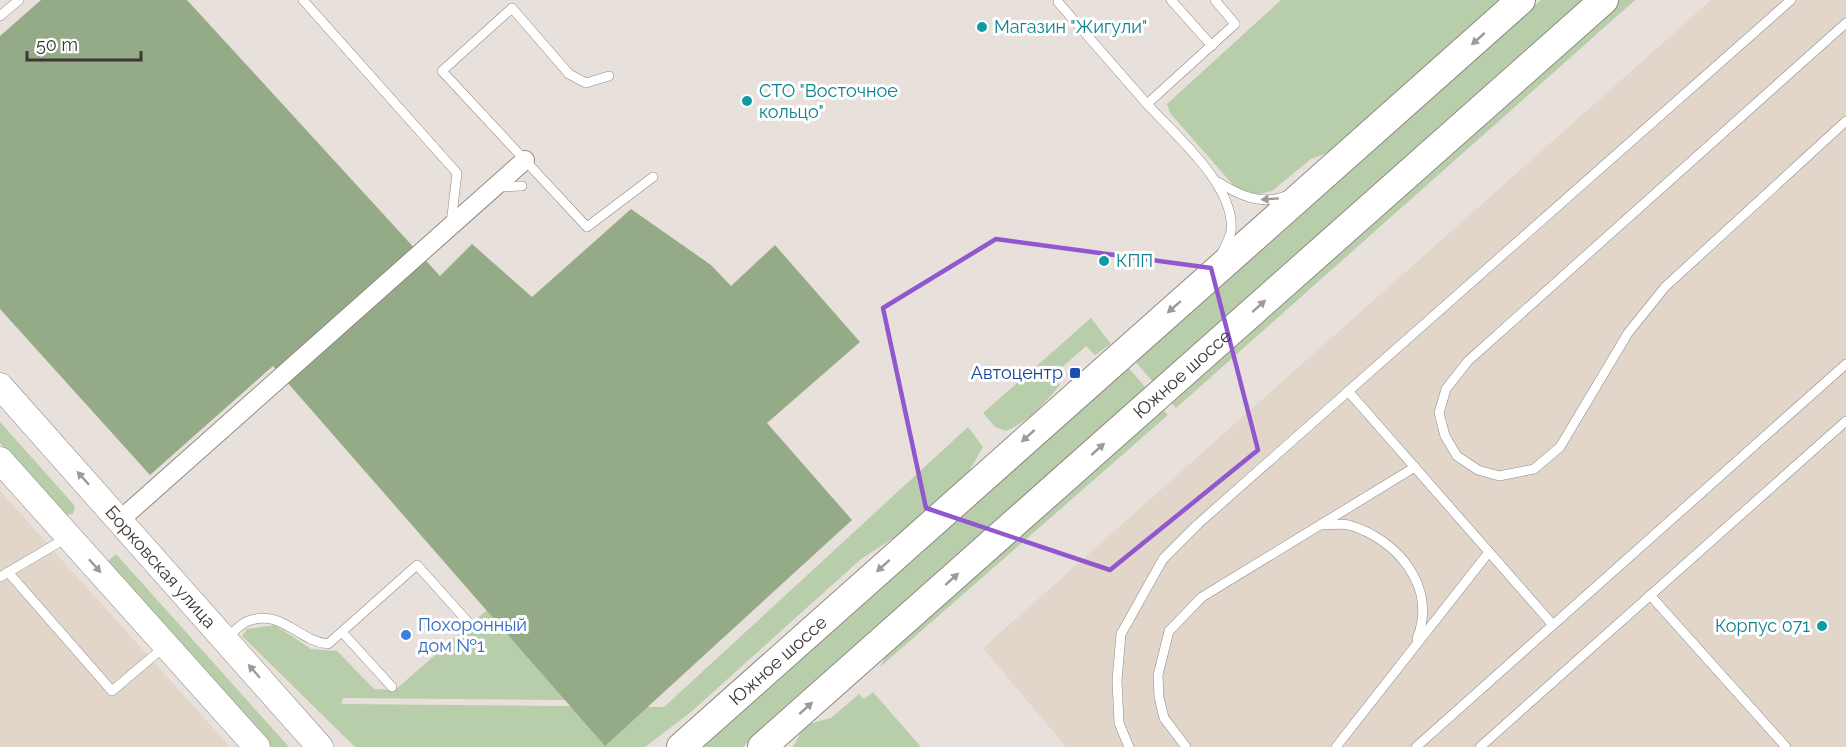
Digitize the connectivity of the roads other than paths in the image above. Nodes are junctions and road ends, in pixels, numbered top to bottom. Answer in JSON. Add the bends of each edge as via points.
{"nodes":[{"id":1,"x":19,"y":0,"type":"edge"},
{"id":2,"x":303,"y":0,"type":"edge"},
{"id":3,"x":1171,"y":0,"type":"edge"},
{"id":4,"x":1215,"y":0,"type":"edge"},
{"id":5,"x":1521,"y":0,"type":"edge"},
{"id":6,"x":1604,"y":0,"type":"edge"},
{"id":7,"x":1791,"y":0,"type":"edge"},
{"id":8,"x":1058,"y":2,"type":"dead end"},
{"id":9,"x":510,"y":4,"type":"edge"},
{"id":10,"x":0,"y":16,"type":"edge"},
{"id":11,"x":1846,"y":23,"type":"edge"},
{"id":12,"x":1212,"y":46,"type":"junction"},
{"id":13,"x":609,"y":76,"type":"dead end"},
{"id":14,"x":1147,"y":104,"type":"junction"},
{"id":15,"x":1846,"y":121,"type":"edge"},
{"id":16,"x":525,"y":160,"type":"junction"},
{"id":17,"x":653,"y":177,"type":"dead end"},
{"id":18,"x":1323,"y":177,"type":"junction"},
{"id":19,"x":1216,"y":181,"type":"junction"},
{"id":20,"x":522,"y":186,"type":"dead end"},
{"id":21,"x":495,"y":187,"type":"junction"},
{"id":22,"x":450,"y":226,"type":"junction"},
{"id":23,"x":1206,"y":280,"type":"junction"},
{"id":24,"x":1846,"y":364,"type":"edge"},
{"id":25,"x":0,"y":386,"type":"edge"},
{"id":26,"x":1348,"y":391,"type":"junction"},
{"id":27,"x":1846,"y":421,"type":"edge"},
{"id":28,"x":0,"y":460,"type":"edge"},
{"id":29,"x":1415,"y":467,"type":"junction"},
{"id":30,"x":120,"y":520,"type":"junction"},
{"id":31,"x":1321,"y":525,"type":"junction"},
{"id":32,"x":69,"y":536,"type":"junction"},
{"id":33,"x":1489,"y":552,"type":"junction"},
{"id":34,"x":4,"y":575,"type":"edge"},
{"id":35,"x":1650,"y":595,"type":"junction"},
{"id":36,"x":468,"y":622,"type":"dead end"},
{"id":37,"x":1553,"y":625,"type":"junction"},
{"id":38,"x":342,"y":632,"type":"junction"},
{"id":39,"x":225,"y":639,"type":"junction"},
{"id":40,"x":166,"y":645,"type":"junction"},
{"id":41,"x":1412,"y":649,"type":"junction"},
{"id":42,"x":753,"y":682,"type":"junction"},
{"id":43,"x":392,"y":687,"type":"dead end"},
{"id":44,"x":273,"y":693,"type":"junction"},
{"id":45,"x":257,"y":747,"type":"edge"},
{"id":46,"x":320,"y":747,"type":"edge"},
{"id":47,"x":339,"y":747,"type":"edge"},
{"id":48,"x":664,"y":747,"type":"edge"},
{"id":49,"x":681,"y":747,"type":"edge"},
{"id":50,"x":762,"y":747,"type":"edge"},
{"id":51,"x":1129,"y":747,"type":"edge"},
{"id":52,"x":1186,"y":747,"type":"edge"},
{"id":53,"x":1336,"y":747,"type":"edge"},
{"id":54,"x":1416,"y":747,"type":"edge"},
{"id":55,"x":1480,"y":747,"type":"edge"},
{"id":56,"x":1786,"y":747,"type":"edge"}],
"edges":[{"from":1,"to":10,"type":"lane"},
{"from":2,"to":22,"type":"lane","via":[[457,173]]},
{"from":3,"to":12,"type":"lane"},
{"from":4,"to":12,"type":"lane","via":[[1235,24]]},
{"from":5,"to":18,"type":"main road","name":"Южное шоссе","one_way":true},
{"from":50,"to":6,"type":"main road","name":"Южное шоссе","one_way":true},
{"from":7,"to":26,"type":"lane"},
{"from":8,"to":14,"type":"lane"},
{"from":9,"to":13,"type":"lane","via":[[569,74],[586,83]]},
{"from":9,"to":16,"type":"lane","via":[[442,71]]},
{"from":11,"to":15,"type":"lane","via":[[1468,361],[1446,388],[1439,413],[1445,436],[1457,456],[1478,470],[1499,476],[1534,469],[1560,447],[1628,333],[1665,287]]},
{"from":12,"to":14,"type":"lane"},
{"from":14,"to":19,"type":"lane"},
{"from":16,"to":17,"type":"lane","via":[[587,227]]},
{"from":16,"to":21,"type":"street"},
{"from":18,"to":19,"type":"lane","one_way":true,"via":[[1276,200],[1238,194]]},
{"from":18,"to":23,"type":"main road","name":"Южное шоссе"},
{"from":19,"to":23,"type":"lane","via":[[1230,209],[1231,232]]},
{"from":20,"to":21,"type":"lane"},
{"from":21,"to":22,"type":"street"},
{"from":22,"to":30,"type":"street"},
{"from":23,"to":42,"type":"main road","name":"Южное шоссе","one_way":true},
{"from":24,"to":37,"type":"lane"},
{"from":30,"to":25,"type":"main road","name":"Борковская улица","one_way":true},
{"from":26,"to":29,"type":"lane"},
{"from":26,"to":51,"type":"lane","via":[[1163,559],[1121,634],[1119,723]]},
{"from":27,"to":35,"type":"lane"},
{"from":28,"to":32,"type":"main road"},
{"from":29,"to":31,"type":"lane"},
{"from":29,"to":33,"type":"lane"},
{"from":30,"to":39,"type":"main road","name":"Борковская улица"},
{"from":31,"to":41,"type":"lane","via":[[1346,524],[1368,532],[1389,543],[1413,573],[1421,627]]},
{"from":31,"to":52,"type":"lane","via":[[1202,597],[1168,631],[1158,675],[1159,697],[1164,718]]},
{"from":32,"to":34,"type":"lane"},
{"from":32,"to":40,"type":"main road","one_way":true},
{"from":33,"to":37,"type":"lane"},
{"from":33,"to":41,"type":"lane"},
{"from":34,"to":40,"type":"lane","via":[[112,691]]},
{"from":35,"to":55,"type":"lane"},
{"from":35,"to":56,"type":"lane"},
{"from":36,"to":38,"type":"lane","via":[[417,565]]},
{"from":37,"to":54,"type":"lane"},
{"from":38,"to":39,"type":"lane","via":[[328,644],[312,642],[276,618],[247,621]]},
{"from":38,"to":43,"type":"lane"},
{"from":44,"to":39,"type":"main road","name":"Борковская улица","one_way":true},
{"from":40,"to":45,"type":"main road"},
{"from":41,"to":53,"type":"lane"},
{"from":42,"to":48,"type":"main road"},
{"from":42,"to":49,"type":"main road","name":"Южное шоссе"},
{"from":44,"to":46,"type":"main road","name":"Борковская улица"},
{"from":44,"to":47,"type":"main road"}]}
